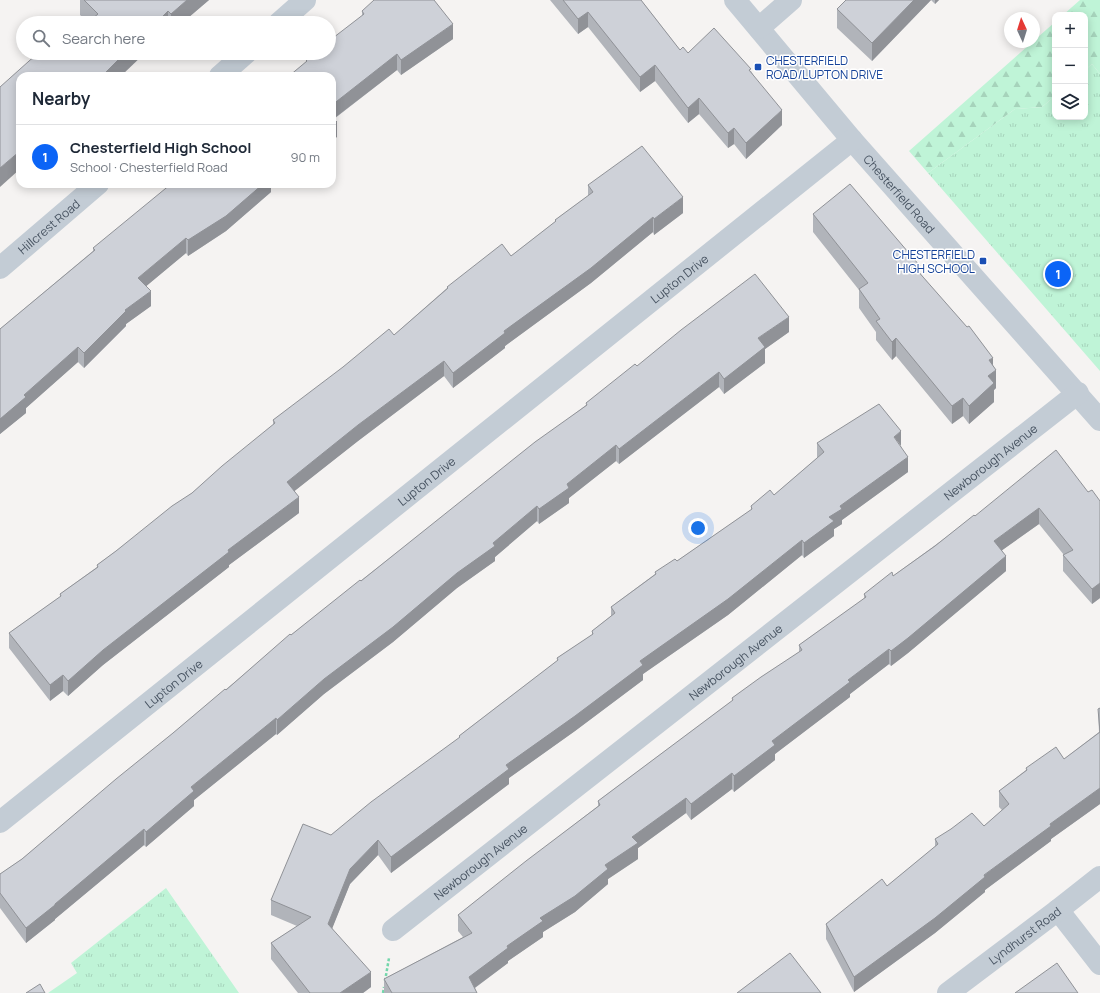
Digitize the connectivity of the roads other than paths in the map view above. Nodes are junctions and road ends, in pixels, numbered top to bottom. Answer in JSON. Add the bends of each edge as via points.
{"nodes":[{"id":1,"x":305,"y":0,"type":"edge"},
{"id":2,"x":735,"y":0,"type":"edge"},
{"id":3,"x":790,"y":0,"type":"edge"},
{"id":4,"x":287,"y":16,"type":"edge"},
{"id":5,"x":759,"y":28,"type":"junction"},
{"id":6,"x":238,"y":60,"type":"edge"},
{"id":7,"x":225,"y":72,"type":"edge"},
{"id":8,"x":852,"y":140,"type":"junction"},
{"id":9,"x":93,"y":188,"type":"edge"},
{"id":10,"x":0,"y":268,"type":"edge"},
{"id":11,"x":1078,"y":393,"type":"junction"},
{"id":12,"x":1100,"y":420,"type":"edge"},
{"id":13,"x":0,"y":822,"type":"edge"},
{"id":14,"x":1100,"y":877,"type":"edge"},
{"id":15,"x":1058,"y":910,"type":"junction"},
{"id":16,"x":393,"y":930,"type":"road end"},
{"id":17,"x":1100,"y":964,"type":"edge"},
{"id":18,"x":948,"y":993,"type":"edge"}],
"edges":[{"from":1,"to":4,"type":"street"},
{"from":2,"to":5,"type":"street","name":"Chesterfield Road"},
{"from":3,"to":5,"type":"street"},
{"from":5,"to":8,"type":"street","name":"Chesterfield Road"},
{"from":6,"to":7,"type":"street"},
{"from":8,"to":11,"type":"street","name":"Chesterfield Road"},
{"from":8,"to":13,"type":"street","name":"Lupton Drive"},
{"from":9,"to":10,"type":"street","name":"Hillcrest Road"},
{"from":11,"to":12,"type":"street","name":"Chesterfield Road"},
{"from":11,"to":16,"type":"street","name":"Newborough Avenue"},
{"from":14,"to":15,"type":"street","name":"Lyndhurst Road"},
{"from":15,"to":17,"type":"street"},
{"from":15,"to":18,"type":"street","name":"Lyndhurst Road"}]}
